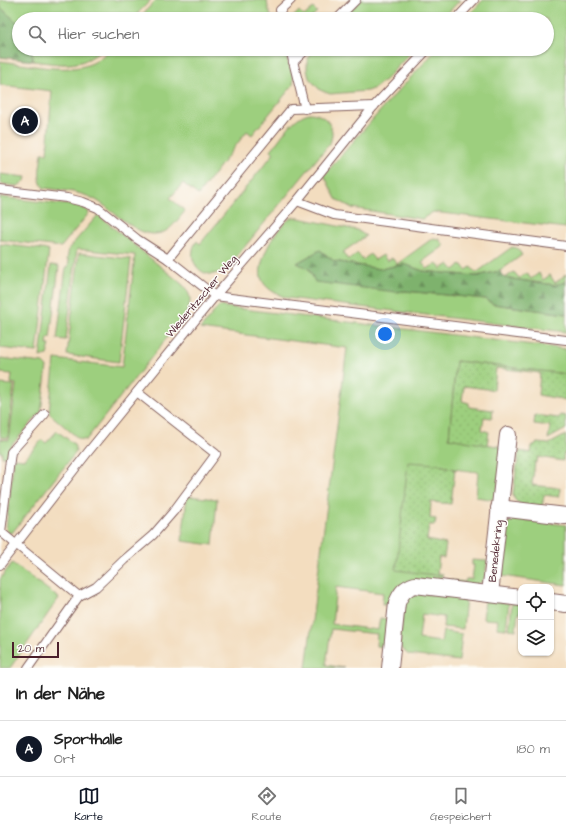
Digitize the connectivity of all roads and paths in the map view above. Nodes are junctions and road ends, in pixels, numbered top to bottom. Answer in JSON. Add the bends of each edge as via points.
{"nodes":[{"id":1,"x":290,"y":0,"type":"edge"},
{"id":2,"x":356,"y":0,"type":"edge"},
{"id":3,"x":474,"y":0,"type":"edge"},
{"id":4,"x":280,"y":12,"type":"edge"},
{"id":5,"x":344,"y":12,"type":"edge"},
{"id":6,"x":463,"y":12,"type":"edge"},
{"id":7,"x":292,"y":56,"type":"edge"},
{"id":8,"x":299,"y":56,"type":"edge"},
{"id":9,"x":421,"y":56,"type":"edge"},
{"id":10,"x":293,"y":62,"type":"junction"},
{"id":11,"x":374,"y":106,"type":"junction"},
{"id":12,"x":305,"y":109,"type":"junction"},
{"id":13,"x":0,"y":190,"type":"edge"},
{"id":14,"x":297,"y":201,"type":"junction"},
{"id":15,"x":566,"y":246,"type":"edge"},
{"id":16,"x":168,"y":259,"type":"junction"},
{"id":17,"x":215,"y":296,"type":"junction"},
{"id":18,"x":566,"y":340,"type":"edge"},
{"id":19,"x":137,"y":392,"type":"junction"},
{"id":20,"x":45,"y":414,"type":"dead end"},
{"id":21,"x":508,"y":436,"type":"dead end"},
{"id":22,"x":499,"y":508,"type":"junction"},
{"id":23,"x":566,"y":516,"type":"edge"},
{"id":24,"x":16,"y":544,"type":"junction"},
{"id":25,"x":0,"y":565,"type":"edge"},
{"id":26,"x":490,"y":594,"type":"junction"},
{"id":27,"x":79,"y":596,"type":"junction"},
{"id":28,"x":518,"y":598,"type":"edge"},
{"id":29,"x":554,"y":602,"type":"edge"},
{"id":30,"x":566,"y":604,"type":"edge"},
{"id":31,"x":28,"y":668,"type":"edge"},
{"id":32,"x":390,"y":668,"type":"edge"}],
"edges":[{"from":1,"to":4,"type":"lane"},
{"from":2,"to":5,"type":"lane"},
{"from":3,"to":6,"type":"lane"},
{"from":7,"to":10,"type":"lane"},
{"from":8,"to":10,"type":"lane"},
{"from":9,"to":11,"type":"lane","name":"Wiederitzscher Weg"},
{"from":10,"to":12,"type":"lane"},
{"from":11,"to":12,"type":"lane"},
{"from":11,"to":14,"type":"lane","name":"Wiederitzscher Weg"},
{"from":12,"to":16,"type":"lane","via":[[291,109]]},
{"from":13,"to":16,"type":"lane","via":[[67,198],[98,208],[137,239]]},
{"from":14,"to":15,"type":"lane","via":[[334,215]]},
{"from":14,"to":17,"type":"lane","name":"Wiederitzscher Weg"},
{"from":16,"to":17,"type":"lane"},
{"from":17,"to":18,"type":"lane"},
{"from":17,"to":19,"type":"lane","name":"Wiederitzscher Weg"},
{"from":19,"to":24,"type":"lane","name":"Wiederitzscher Weg"},
{"from":19,"to":27,"type":"lane","via":[[216,454],[154,535],[96,588]]},
{"from":20,"to":24,"type":"lane","via":[[11,452],[2,532]]},
{"from":21,"to":22,"type":"street","name":"Benedekring"},
{"from":22,"to":23,"type":"street","name":"Benedekring"},
{"from":22,"to":26,"type":"street","name":"Benedekring"},
{"from":24,"to":25,"type":"lane","name":"Wiederitzscher Weg"},
{"from":24,"to":27,"type":"lane"},
{"from":26,"to":28,"type":"street","name":"Benedekring"},
{"from":26,"to":32,"type":"street","name":"Benedekring","via":[[415,585],[405,590],[397,602]]},
{"from":27,"to":31,"type":"lane"},
{"from":29,"to":30,"type":"street"}]}
